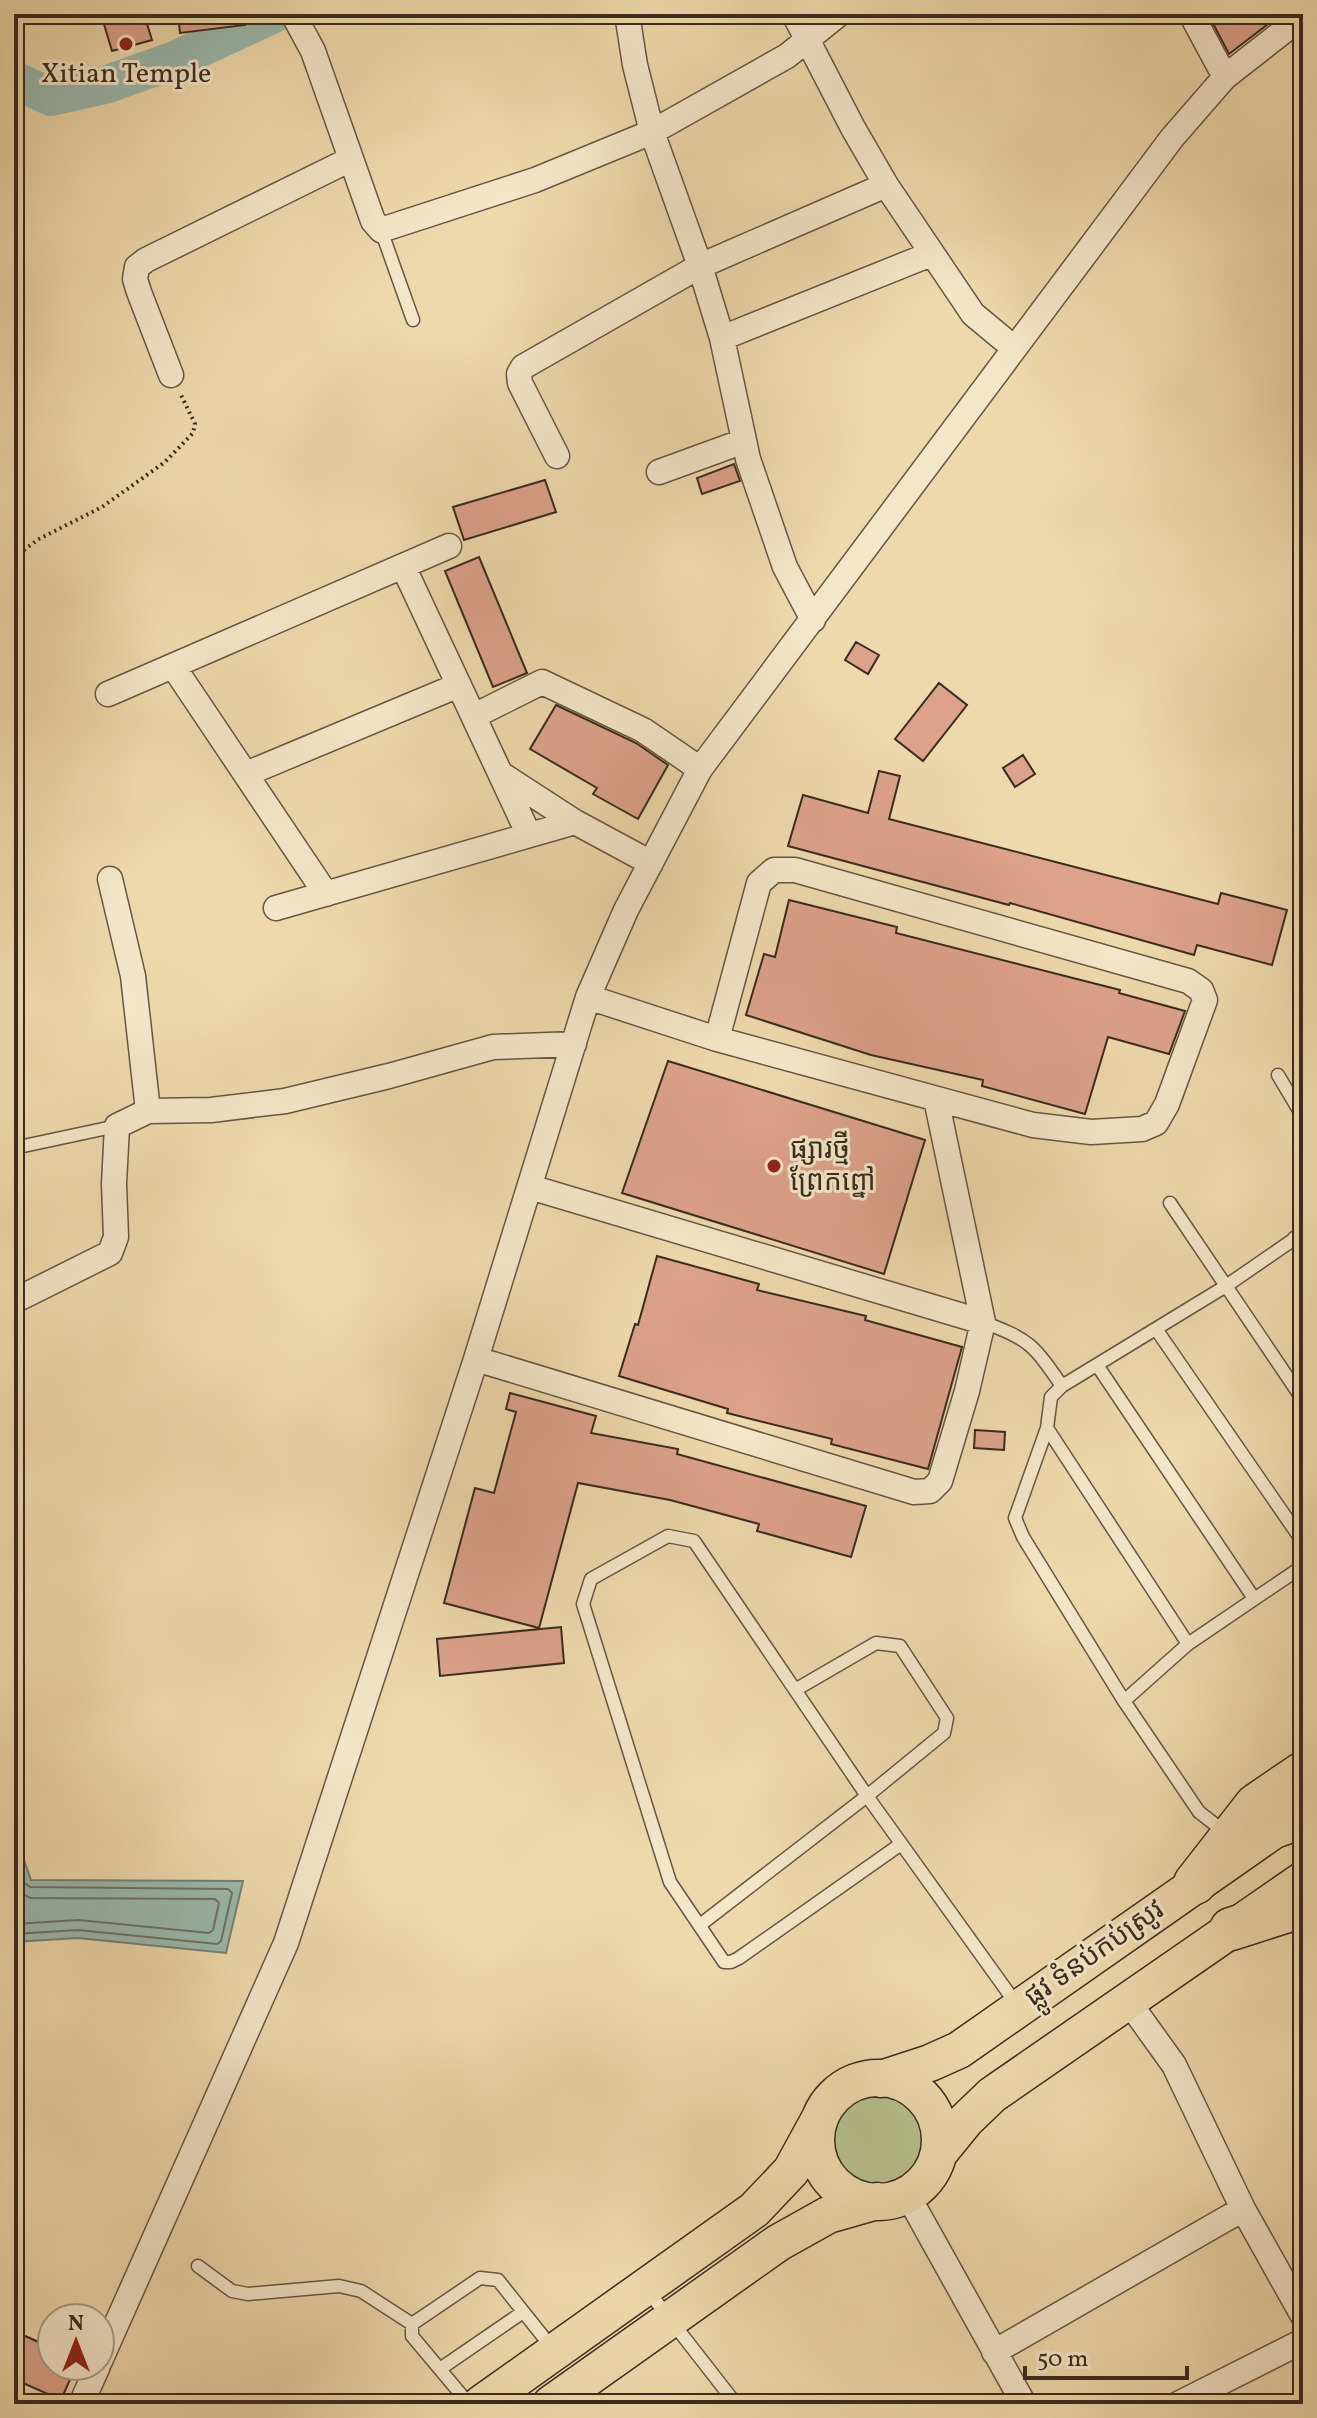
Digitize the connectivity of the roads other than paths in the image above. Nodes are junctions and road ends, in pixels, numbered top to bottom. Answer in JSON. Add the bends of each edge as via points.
{"nodes":[{"id":1,"x":293,"y":14,"type":"edge"},
{"id":2,"x":627,"y":14,"type":"edge"},
{"id":3,"x":794,"y":14,"type":"edge"},
{"id":4,"x":839,"y":14,"type":"edge"},
{"id":5,"x":1191,"y":14,"type":"edge"},
{"id":6,"x":1303,"y":16,"type":"edge"},
{"id":7,"x":807,"y":38,"type":"junction"},
{"id":8,"x":1225,"y":77,"type":"junction"},
{"id":9,"x":652,"y":132,"type":"junction"},
{"id":10,"x":351,"y":159,"type":"junction"},
{"id":11,"x":886,"y":185,"type":"junction"},
{"id":12,"x":381,"y":230,"type":"junction"},
{"id":13,"x":931,"y":254,"type":"junction"},
{"id":14,"x":700,"y":266,"type":"junction"},
{"id":15,"x":413,"y":320,"type":"dead end"},
{"id":16,"x":722,"y":338,"type":"junction"},
{"id":17,"x":1014,"y":348,"type":"junction"},
{"id":18,"x":171,"y":375,"type":"road end"},
{"id":19,"x":744,"y":441,"type":"junction"},
{"id":20,"x":557,"y":456,"type":"dead end"},
{"id":21,"x":659,"y":472,"type":"dead end"},
{"id":22,"x":449,"y":546,"type":"dead end"},
{"id":23,"x":403,"y":566,"type":"junction"},
{"id":24,"x":813,"y":620,"type":"junction"},
{"id":25,"x":173,"y":666,"type":"junction"},
{"id":26,"x":459,"y":685,"type":"junction"},
{"id":27,"x":108,"y":694,"type":"dead end"},
{"id":28,"x":474,"y":716,"type":"junction"},
{"id":29,"x":700,"y":769,"type":"junction"},
{"id":30,"x":246,"y":774,"type":"junction"},
{"id":31,"x":501,"y":774,"type":"junction"},
{"id":32,"x":575,"y":822,"type":"junction"},
{"id":33,"x":529,"y":835,"type":"junction"},
{"id":34,"x":651,"y":863,"type":"junction"},
{"id":35,"x":110,"y":879,"type":"dead end"},
{"id":36,"x":326,"y":894,"type":"junction"},
{"id":37,"x":276,"y":908,"type":"dead end"},
{"id":38,"x":588,"y":997,"type":"junction"},
{"id":39,"x":717,"y":1039,"type":"junction"},
{"id":40,"x":574,"y":1044,"type":"junction"},
{"id":41,"x":1278,"y":1075,"type":"dead end"},
{"id":42,"x":936,"y":1099,"type":"junction"},
{"id":43,"x":148,"y":1111,"type":"junction"},
{"id":44,"x":1303,"y":1117,"type":"edge"},
{"id":45,"x":117,"y":1126,"type":"junction"},
{"id":46,"x":14,"y":1148,"type":"edge"},
{"id":47,"x":530,"y":1187,"type":"junction"},
{"id":48,"x":1170,"y":1203,"type":"dead end"},
{"id":49,"x":1298,"y":1236,"type":"edge"},
{"id":50,"x":1303,"y":1253,"type":"edge"},
{"id":51,"x":1226,"y":1286,"type":"junction"},
{"id":52,"x":14,"y":1301,"type":"edge"},
{"id":53,"x":983,"y":1322,"type":"junction"},
{"id":54,"x":1156,"y":1329,"type":"junction"},
{"id":55,"x":476,"y":1359,"type":"junction"},
{"id":56,"x":1097,"y":1365,"type":"junction"},
{"id":57,"x":1062,"y":1386,"type":"junction"},
{"id":58,"x":1303,"y":1400,"type":"edge"},
{"id":59,"x":1047,"y":1428,"type":"junction"},
{"id":60,"x":1303,"y":1542,"type":"edge"},
{"id":61,"x":1303,"y":1566,"type":"edge"},
{"id":62,"x":1253,"y":1597,"type":"junction"},
{"id":63,"x":1188,"y":1644,"type":"junction"},
{"id":64,"x":795,"y":1690,"type":"junction"},
{"id":65,"x":1124,"y":1701,"type":"junction"},
{"id":66,"x":1303,"y":1773,"type":"edge"},
{"id":67,"x":867,"y":1796,"type":"junction"},
{"id":68,"x":1303,"y":1820,"type":"edge"},
{"id":69,"x":1231,"y":1837,"type":"junction"},
{"id":70,"x":901,"y":1844,"type":"junction"},
{"id":71,"x":1303,"y":1880,"type":"edge"},
{"id":72,"x":1195,"y":1883,"type":"junction"},
{"id":73,"x":1303,"y":1906,"type":"edge"},
{"id":74,"x":700,"y":1925,"type":"junction"},
{"id":75,"x":1231,"y":1929,"type":"junction"},
{"id":76,"x":1128,"y":2001,"type":"junction"},
{"id":77,"x":1019,"y":2008,"type":"junction"},
{"id":78,"x":881,"y":2079,"type":"junction"},
{"id":79,"x":820,"y":2118,"type":"junction"},
{"id":80,"x":940,"y":2152,"type":"junction"},
{"id":81,"x":892,"y":2198,"type":"junction"},
{"id":82,"x":1243,"y":2209,"type":"junction"},
{"id":83,"x":198,"y":2266,"type":"dead end"},
{"id":84,"x":646,"y":2288,"type":"junction"},
{"id":85,"x":523,"y":2312,"type":"junction"},
{"id":86,"x":1303,"y":2316,"type":"edge"},
{"id":87,"x":670,"y":2320,"type":"junction"},
{"id":88,"x":412,"y":2324,"type":"junction"},
{"id":89,"x":116,"y":2325,"type":"edge"},
{"id":90,"x":1303,"y":2341,"type":"edge"},
{"id":91,"x":556,"y":2352,"type":"junction"},
{"id":92,"x":994,"y":2352,"type":"junction"},
{"id":93,"x":440,"y":2369,"type":"junction"},
{"id":94,"x":91,"y":2382,"type":"edge"},
{"id":95,"x":81,"y":2404,"type":"edge"},
{"id":96,"x":469,"y":2404,"type":"edge"},
{"id":97,"x":481,"y":2404,"type":"edge"},
{"id":98,"x":551,"y":2404,"type":"edge"},
{"id":99,"x":736,"y":2404,"type":"edge"},
{"id":100,"x":1024,"y":2404,"type":"edge"},
{"id":101,"x":1178,"y":2404,"type":"edge"}],
"edges":[{"from":1,"to":10,"type":"street","via":[[313,51]]},
{"from":2,"to":9,"type":"street"},
{"from":3,"to":7,"type":"street"},
{"from":4,"to":7,"type":"street"},
{"from":5,"to":8,"type":"street"},
{"from":6,"to":8,"type":"street"},
{"from":7,"to":9,"type":"street","via":[[787,56]]},
{"from":7,"to":11,"type":"street"},
{"from":8,"to":17,"type":"street","via":[[1172,138]]},
{"from":9,"to":12,"type":"street","via":[[535,180]]},
{"from":9,"to":14,"type":"street"},
{"from":10,"to":12,"type":"street"},
{"from":10,"to":18,"type":"street","via":[[137,267],[139,292]]},
{"from":11,"to":13,"type":"street"},
{"from":11,"to":14,"type":"street"},
{"from":12,"to":15,"type":"lane"},
{"from":13,"to":16,"type":"street"},
{"from":13,"to":17,"type":"street","via":[[973,314]]},
{"from":14,"to":16,"type":"street"},
{"from":14,"to":20,"type":"street","via":[[523,367],[520,383]]},
{"from":16,"to":19,"type":"street"},
{"from":17,"to":24,"type":"street"},
{"from":19,"to":21,"type":"street"},
{"from":19,"to":24,"type":"street","via":[[785,567]]},
{"from":22,"to":23,"type":"street"},
{"from":23,"to":25,"type":"street"},
{"from":23,"to":26,"type":"street"},
{"from":24,"to":29,"type":"street"},
{"from":25,"to":27,"type":"street"},
{"from":25,"to":30,"type":"street"},
{"from":26,"to":28,"type":"street"},
{"from":26,"to":30,"type":"street"},
{"from":28,"to":29,"type":"street","via":[[542,682],[643,730]]},
{"from":28,"to":31,"type":"street"},
{"from":29,"to":34,"type":"street"},
{"from":30,"to":36,"type":"street"},
{"from":31,"to":32,"type":"street"},
{"from":31,"to":33,"type":"street"},
{"from":32,"to":33,"type":"street"},
{"from":32,"to":34,"type":"street"},
{"from":33,"to":36,"type":"street"},
{"from":34,"to":38,"type":"street"},
{"from":35,"to":43,"type":"street","via":[[133,976]]},
{"from":36,"to":37,"type":"street"},
{"from":38,"to":39,"type":"street"},
{"from":38,"to":40,"type":"street"},
{"from":39,"to":42,"type":"street"},
{"from":39,"to":42,"type":"street","via":[[759,883],[774,870],[810,874],[1188,981],[1205,1000],[1167,1104],[1156,1123],[1142,1129],[1091,1132],[1033,1125]]},
{"from":40,"to":43,"type":"street","via":[[493,1047],[285,1101]]},
{"from":40,"to":47,"type":"street"},
{"from":41,"to":44,"type":"lane"},
{"from":42,"to":53,"type":"street"},
{"from":43,"to":45,"type":"street"},
{"from":45,"to":46,"type":"lane"},
{"from":45,"to":52,"type":"street","via":[[116,1237],[110,1253]]},
{"from":47,"to":53,"type":"street"},
{"from":47,"to":55,"type":"street"},
{"from":48,"to":51,"type":"lane"},
{"from":49,"to":50,"type":"lane"},
{"from":49,"to":51,"type":"lane"},
{"from":51,"to":54,"type":"lane"},
{"from":51,"to":58,"type":"lane"},
{"from":53,"to":55,"type":"street","via":[[940,1481],[930,1491],[914,1492]]},
{"from":53,"to":57,"type":"lane","via":[[1020,1336]]},
{"from":54,"to":56,"type":"lane"},
{"from":54,"to":60,"type":"lane"},
{"from":55,"to":89,"type":"street","via":[[286,1943]]},
{"from":56,"to":57,"type":"lane"},
{"from":56,"to":62,"type":"lane"},
{"from":57,"to":59,"type":"lane","via":[[1051,1397]]},
{"from":59,"to":63,"type":"lane"},
{"from":59,"to":65,"type":"lane","via":[[1015,1518]]},
{"from":61,"to":62,"type":"lane"},
{"from":62,"to":63,"type":"lane"},
{"from":63,"to":65,"type":"lane"},
{"from":64,"to":67,"type":"lane"},
{"from":64,"to":67,"type":"lane","via":[[876,1643],[900,1646],[947,1718],[944,1733]]},
{"from":64,"to":74,"type":"lane","via":[[694,1541],[668,1536],[591,1579],[583,1604],[670,1882]]},
{"from":65,"to":69,"type":"lane","via":[[1199,1812]]},
{"from":66,"to":69,"type":"highway","via":[[1256,1805]]},
{"from":67,"to":70,"type":"lane"},
{"from":67,"to":74,"type":"lane"},
{"from":68,"to":72,"type":"main road","name":"ផ្លូវ ទំនប់កប់ស្រូវ","via":[[1274,1830]]},
{"from":69,"to":72,"type":"highway"},
{"from":70,"to":74,"type":"lane","via":[[731,1962],[724,1962]]},
{"from":70,"to":77,"type":"lane"},
{"from":71,"to":75,"type":"main road","name":"ផ្លូវ ទំនប់កប់ស្រូវ"},
{"from":72,"to":77,"type":"main road","name":"ផ្លូវ ទំនប់កប់ស្រូវ"},
{"from":73,"to":75,"type":"highway"},
{"from":75,"to":76,"type":"main road","name":"ផ្លូវ ទំនប់កប់ស្រូវ"},
{"from":76,"to":80,"type":"main road","name":"ផ្លូវ ទំនប់កប់ស្រូវ","via":[[992,2095]]},
{"from":76,"to":82,"type":"street","via":[[1174,2065]]},
{"from":77,"to":78,"type":"main road","name":"ផ្លូវ ទំនប់កប់ស្រូវ","via":[[959,2050]]},
{"from":78,"to":79,"type":"main road","via":[[851,2085],[836,2095]]},
{"from":78,"to":80,"type":"main road","via":[[909,2086],[931,2107],[938,2121]]},
{"from":79,"to":81,"type":"main road","via":[[817,2153],[828,2177],[851,2196]]},
{"from":79,"to":84,"type":"main road","via":[[791,2171],[754,2210]]},
{"from":80,"to":81,"type":"main road","via":[[925,2181]]},
{"from":81,"to":87,"type":"main road","via":[[828,2215],[778,2243]]},
{"from":81,"to":92,"type":"street"},
{"from":82,"to":86,"type":"street"},
{"from":82,"to":92,"type":"street"},
{"from":83,"to":88,"type":"lane","via":[[232,2291],[248,2294],[339,2286],[361,2291]]},
{"from":84,"to":87,"type":"lane"},
{"from":84,"to":91,"type":"main road"},
{"from":85,"to":88,"type":"lane","via":[[498,2280],[480,2278]]},
{"from":85,"to":91,"type":"lane"},
{"from":85,"to":93,"type":"lane"},
{"from":87,"to":98,"type":"main road"},
{"from":87,"to":99,"type":"lane"},
{"from":88,"to":93,"type":"lane","via":[[412,2336]]},
{"from":90,"to":101,"type":"street"},
{"from":91,"to":97,"type":"main road"},
{"from":92,"to":100,"type":"street"},
{"from":93,"to":96,"type":"lane"},
{"from":94,"to":95,"type":"street"}]}
